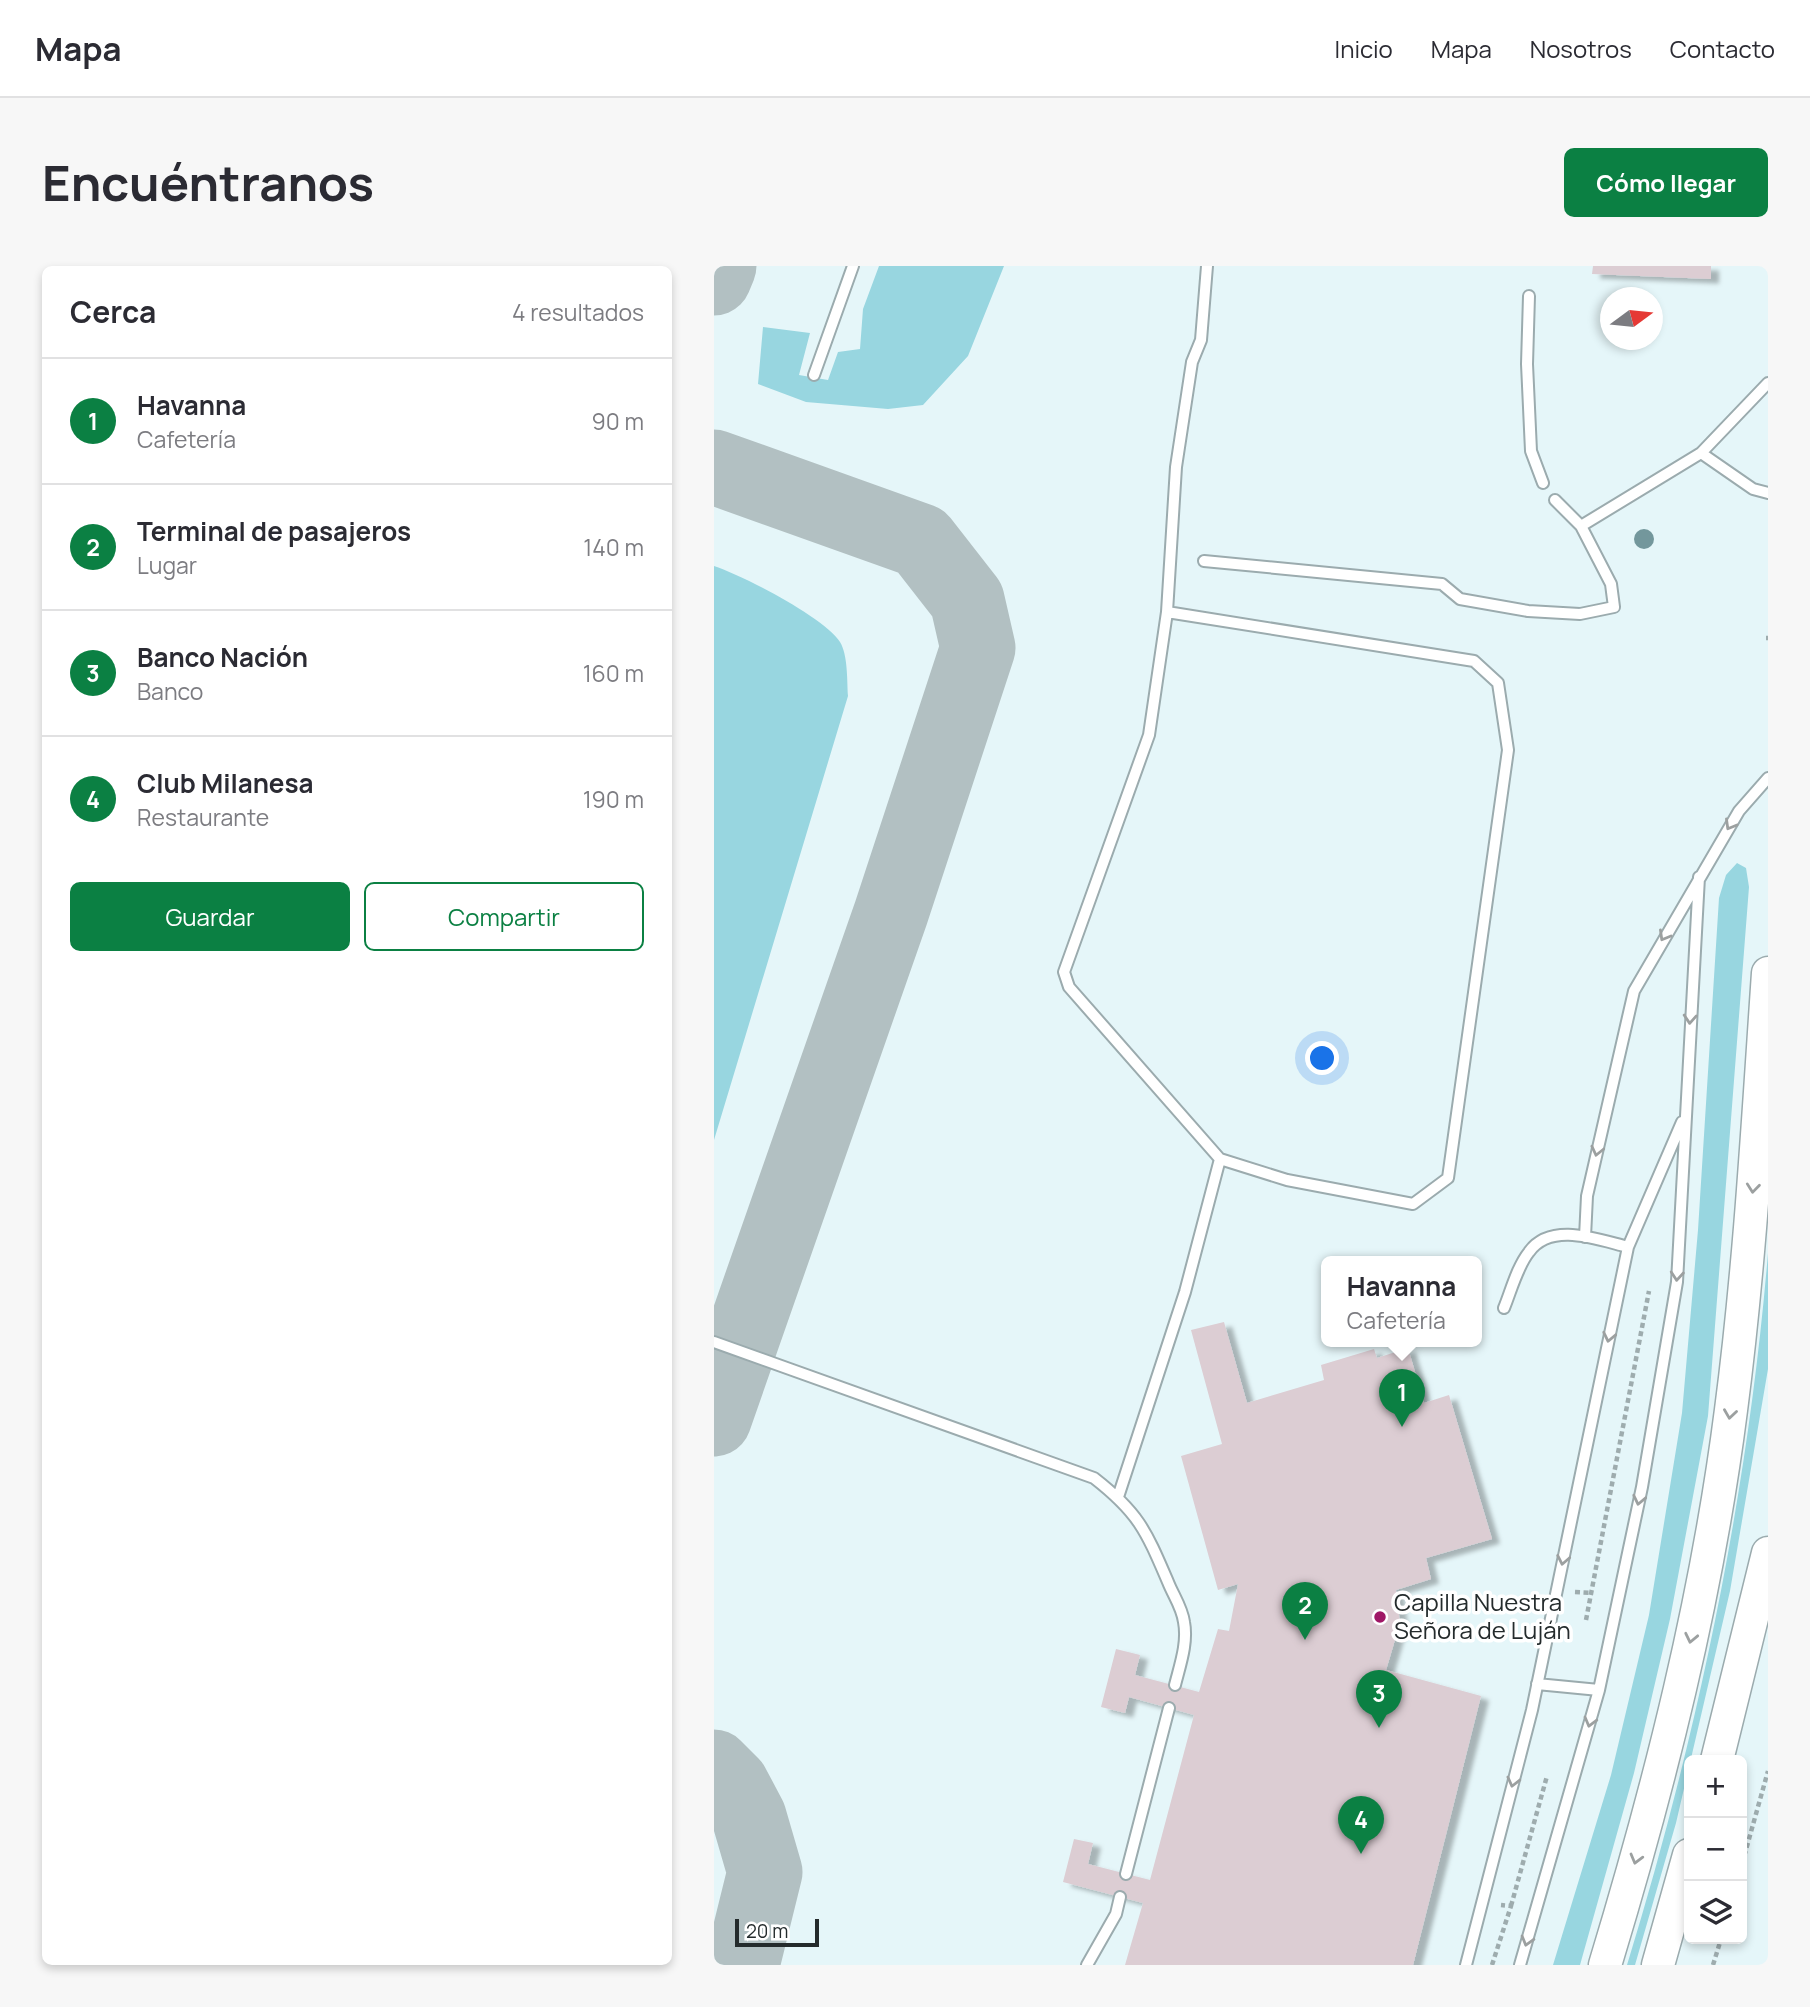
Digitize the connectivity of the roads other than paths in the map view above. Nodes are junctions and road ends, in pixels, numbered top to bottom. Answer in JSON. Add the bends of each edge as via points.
{"nodes":[{"id":1,"x":853,"y":266,"type":"edge"},
{"id":2,"x":1207,"y":266,"type":"edge"},
{"id":3,"x":1529,"y":296,"type":"dead end"},
{"id":4,"x":814,"y":375,"type":"dead end"},
{"id":5,"x":1768,"y":383,"type":"edge"},
{"id":6,"x":1701,"y":453,"type":"junction"},
{"id":7,"x":1543,"y":482,"type":"dead end"},
{"id":8,"x":1768,"y":493,"type":"edge"},
{"id":9,"x":1555,"y":500,"type":"dead end"},
{"id":10,"x":1581,"y":526,"type":"junction"},
{"id":11,"x":1204,"y":561,"type":"dead end"},
{"id":12,"x":1167,"y":612,"type":"junction"},
{"id":13,"x":1768,"y":778,"type":"edge"},
{"id":14,"x":1699,"y":877,"type":"junction"},
{"id":15,"x":1768,"y":973,"type":"edge"},
{"id":16,"x":1684,"y":1116,"type":"junction"},
{"id":17,"x":1220,"y":1159,"type":"junction"},
{"id":18,"x":1585,"y":1237,"type":"junction"},
{"id":19,"x":1628,"y":1247,"type":"junction"},
{"id":20,"x":1504,"y":1308,"type":"dead end"},
{"id":21,"x":714,"y":1342,"type":"edge"},
{"id":22,"x":1118,"y":1497,"type":"junction"},
{"id":23,"x":1768,"y":1553,"type":"edge"},
{"id":24,"x":1537,"y":1684,"type":"junction"},
{"id":25,"x":1175,"y":1685,"type":"dead end"},
{"id":26,"x":1599,"y":1690,"type":"junction"},
{"id":27,"x":1169,"y":1708,"type":"dead end"},
{"id":28,"x":1718,"y":1755,"type":"edge"},
{"id":29,"x":1684,"y":1873,"type":"edge"},
{"id":30,"x":1126,"y":1874,"type":"dead end"},
{"id":31,"x":1120,"y":1897,"type":"dead end"},
{"id":32,"x":1087,"y":1965,"type":"edge"},
{"id":33,"x":1466,"y":1965,"type":"edge"},
{"id":34,"x":1520,"y":1965,"type":"edge"},
{"id":35,"x":1605,"y":1965,"type":"edge"},
{"id":36,"x":1658,"y":1965,"type":"edge"}],
"edges":[{"from":1,"to":4,"type":"lane"},
{"from":2,"to":12,"type":"lane","via":[[1201,341],[1192,362],[1176,467]]},
{"from":3,"to":7,"type":"lane","via":[[1531,451]]},
{"from":5,"to":6,"type":"lane"},
{"from":6,"to":8,"type":"lane","via":[[1754,489]]},
{"from":6,"to":10,"type":"lane"},
{"from":9,"to":10,"type":"lane"},
{"from":10,"to":11,"type":"lane","via":[[1611,584],[1614,607],[1580,614],[1460,600],[1441,584]]},
{"from":12,"to":17,"type":"lane","via":[[1149,735],[1065,972],[1069,987]]},
{"from":12,"to":17,"type":"lane","via":[[1474,661],[1498,683],[1508,750],[1448,1178],[1413,1204],[1287,1180]]},
{"from":13,"to":14,"type":"lane","one_way":true,"via":[[1739,811]]},
{"from":14,"to":16,"type":"lane","one_way":true},
{"from":14,"to":18,"type":"lane","one_way":true,"via":[[1634,991],[1587,1196]]},
{"from":15,"to":35,"type":"main road","one_way":true,"via":[[1731,1410],[1703,1583],[1674,1715]]},
{"from":16,"to":19,"type":"lane"},
{"from":16,"to":26,"type":"lane","one_way":true,"via":[[1677,1282],[1642,1487]]},
{"from":17,"to":22,"type":"lane","via":[[1185,1292]]},
{"from":18,"to":19,"type":"lane"},
{"from":18,"to":20,"type":"lane","via":[[1554,1235],[1529,1252]]},
{"from":19,"to":24,"type":"lane","one_way":true},
{"from":21,"to":22,"type":"lane","via":[[1094,1478]]},
{"from":22,"to":25,"type":"lane","via":[[1154,1546],[1185,1623]]},
{"from":23,"to":28,"type":"main road"},
{"from":24,"to":26,"type":"lane"},
{"from":24,"to":33,"type":"lane","one_way":true},
{"from":26,"to":34,"type":"lane","one_way":true},
{"from":27,"to":30,"type":"lane"},
{"from":29,"to":36,"type":"main road"},
{"from":31,"to":32,"type":"lane","via":[[1116,1914]]}]}
